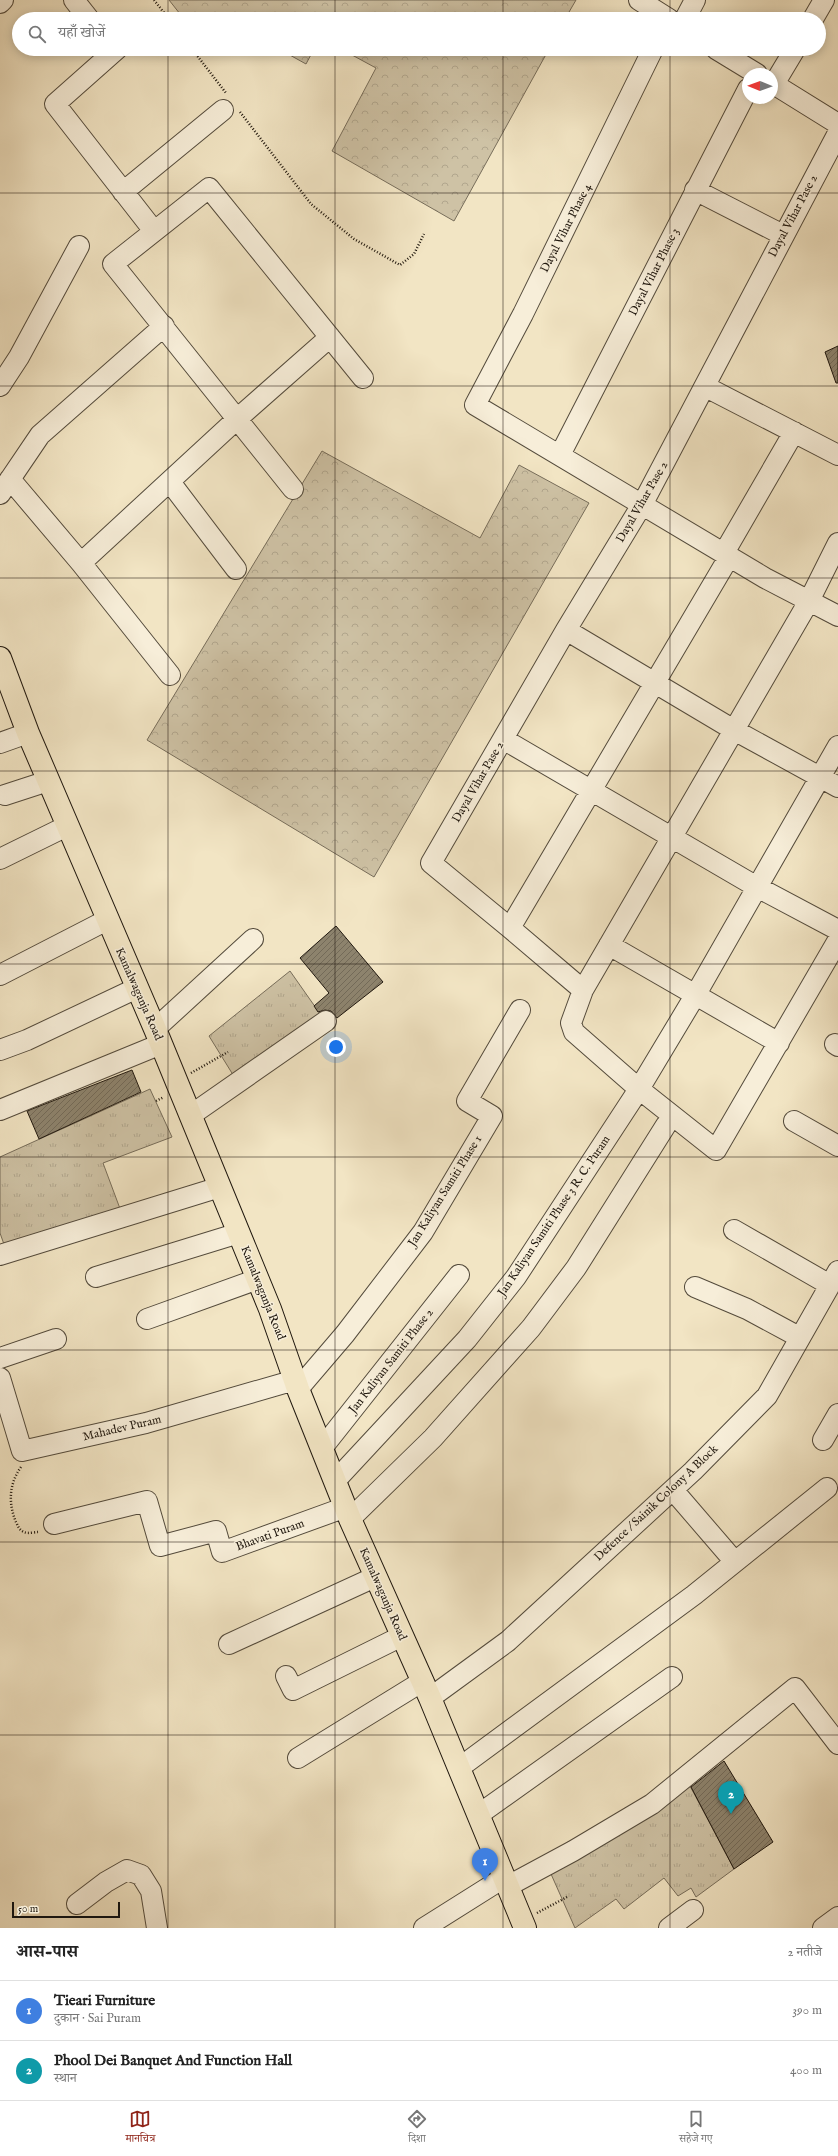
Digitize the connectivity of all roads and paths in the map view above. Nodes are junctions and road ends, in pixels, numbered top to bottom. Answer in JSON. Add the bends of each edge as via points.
{"nodes":[{"id":1,"x":3,"y":0,"type":"edge"},
{"id":2,"x":74,"y":0,"type":"edge"},
{"id":3,"x":154,"y":0,"type":"edge"},
{"id":4,"x":639,"y":0,"type":"edge"},
{"id":5,"x":695,"y":0,"type":"edge"},
{"id":6,"x":824,"y":0,"type":"edge"},
{"id":7,"x":0,"y":3,"type":"edge"},
{"id":8,"x":83,"y":12,"type":"edge"},
{"id":9,"x":163,"y":12,"type":"edge"},
{"id":10,"x":658,"y":12,"type":"edge"},
{"id":11,"x":689,"y":12,"type":"edge"},
{"id":12,"x":817,"y":12,"type":"edge"},
{"id":13,"x":107,"y":56,"type":"edge"},
{"id":14,"x":197,"y":56,"type":"edge"},
{"id":15,"x":650,"y":56,"type":"edge"},
{"id":16,"x":727,"y":56,"type":"edge"},
{"id":17,"x":790,"y":56,"type":"edge"},
{"id":18,"x":746,"y":68,"type":"edge"},
{"id":19,"x":778,"y":75,"type":"edge"},
{"id":20,"x":778,"y":86,"type":"edge"},
{"id":21,"x":742,"y":100,"type":"edge"},
{"id":22,"x":230,"y":106,"type":"junction"},
{"id":23,"x":838,"y":124,"type":"edge"},
{"id":24,"x":838,"y":133,"type":"edge"},
{"id":25,"x":695,"y":190,"type":"junction"},
{"id":26,"x":123,"y":192,"type":"junction"},
{"id":27,"x":154,"y":231,"type":"junction"},
{"id":28,"x":424,"y":234,"type":"dead end"},
{"id":29,"x":783,"y":235,"type":"junction"},
{"id":30,"x":79,"y":246,"type":"dead end"},
{"id":31,"x":164,"y":326,"type":"junction"},
{"id":32,"x":330,"y":337,"type":"junction"},
{"id":33,"x":363,"y":378,"type":"dead end"},
{"id":34,"x":0,"y":386,"type":"edge"},
{"id":35,"x":706,"y":387,"type":"junction"},
{"id":36,"x":237,"y":419,"type":"junction"},
{"id":37,"x":794,"y":432,"type":"junction"},
{"id":38,"x":560,"y":455,"type":"junction"},
{"id":39,"x":838,"y":455,"type":"edge"},
{"id":40,"x":170,"y":482,"type":"junction"},
{"id":41,"x":5,"y":486,"type":"edge"},
{"id":42,"x":293,"y":489,"type":"dead end"},
{"id":43,"x":643,"y":504,"type":"junction"},
{"id":44,"x":838,"y":543,"type":"edge"},
{"id":45,"x":726,"y":555,"type":"junction"},
{"id":46,"x":81,"y":564,"type":"junction"},
{"id":47,"x":236,"y":569,"type":"dead end"},
{"id":48,"x":809,"y":601,"type":"junction"},
{"id":49,"x":838,"y":616,"type":"edge"},
{"id":50,"x":566,"y":630,"type":"junction"},
{"id":51,"x":0,"y":658,"type":"edge"},
{"id":52,"x":170,"y":675,"type":"dead end"},
{"id":53,"x":655,"y":682,"type":"junction"},
{"id":54,"x":734,"y":730,"type":"junction"},
{"id":55,"x":28,"y":733,"type":"junction"},
{"id":56,"x":503,"y":739,"type":"junction"},
{"id":57,"x":0,"y":743,"type":"edge"},
{"id":58,"x":838,"y":746,"type":"edge"},
{"id":59,"x":820,"y":778,"type":"junction"},
{"id":60,"x":48,"y":781,"type":"junction"},
{"id":61,"x":838,"y":787,"type":"edge"},
{"id":62,"x":591,"y":791,"type":"junction"},
{"id":63,"x":5,"y":795,"type":"dead end"},
{"id":64,"x":67,"y":826,"type":"junction"},
{"id":65,"x":671,"y":838,"type":"junction"},
{"id":66,"x":0,"y":860,"type":"edge"},
{"id":67,"x":757,"y":887,"type":"junction"},
{"id":68,"x":107,"y":920,"type":"junction"},
{"id":69,"x":510,"y":928,"type":"junction"},
{"id":70,"x":838,"y":930,"type":"edge"},
{"id":71,"x":253,"y":939,"type":"dead end"},
{"id":72,"x":838,"y":940,"type":"edge"},
{"id":73,"x":609,"y":945,"type":"junction"},
{"id":74,"x":0,"y":975,"type":"edge"},
{"id":75,"x":137,"y":988,"type":"junction"},
{"id":76,"x":583,"y":990,"type":"junction"},
{"id":77,"x":696,"y":994,"type":"junction"},
{"id":78,"x":520,"y":1010,"type":"dead end"},
{"id":79,"x":326,"y":1021,"type":"dead end"},
{"id":80,"x":158,"y":1036,"type":"junction"},
{"id":81,"x":779,"y":1043,"type":"junction"},
{"id":82,"x":0,"y":1050,"type":"edge"},
{"id":83,"x":228,"y":1052,"type":"dead end"},
{"id":84,"x":177,"y":1081,"type":"junction"},
{"id":85,"x":639,"y":1089,"type":"junction"},
{"id":86,"x":0,"y":1110,"type":"edge"},
{"id":87,"x":190,"y":1115,"type":"junction"},
{"id":88,"x":794,"y":1121,"type":"dead end"},
{"id":89,"x":666,"y":1125,"type":"dead end"},
{"id":90,"x":838,"y":1146,"type":"edge"},
{"id":91,"x":220,"y":1188,"type":"junction"},
{"id":92,"x":734,"y":1230,"type":"dead end"},
{"id":93,"x":239,"y":1233,"type":"junction"},
{"id":94,"x":0,"y":1255,"type":"edge"},
{"id":95,"x":459,"y":1275,"type":"dead end"},
{"id":96,"x":96,"y":1277,"type":"dead end"},
{"id":97,"x":834,"y":1278,"type":"edge"},
{"id":98,"x":258,"y":1279,"type":"junction"},
{"id":99,"x":694,"y":1287,"type":"dead end"},
{"id":100,"x":147,"y":1320,"type":"dead end"},
{"id":101,"x":799,"y":1337,"type":"junction"},
{"id":102,"x":56,"y":1340,"type":"dead end"},
{"id":103,"x":0,"y":1358,"type":"edge"},
{"id":104,"x":0,"y":1378,"type":"edge"},
{"id":105,"x":297,"y":1384,"type":"junction"},
{"id":106,"x":838,"y":1414,"type":"edge"},
{"id":107,"x":823,"y":1440,"type":"dead end"},
{"id":108,"x":323,"y":1447,"type":"junction"},
{"id":109,"x":22,"y":1451,"type":"junction"},
{"id":110,"x":335,"y":1481,"type":"junction"},
{"id":111,"x":827,"y":1488,"type":"dead end"},
{"id":112,"x":673,"y":1490,"type":"junction"},
{"id":113,"x":348,"y":1513,"type":"junction"},
{"id":114,"x":54,"y":1524,"type":"joint"},
{"id":115,"x":735,"y":1562,"type":"junction"},
{"id":116,"x":375,"y":1577,"type":"junction"},
{"id":117,"x":402,"y":1636,"type":"junction"},
{"id":118,"x":229,"y":1644,"type":"dead end"},
{"id":119,"x":286,"y":1676,"type":"dead end"},
{"id":120,"x":672,"y":1678,"type":"dead end"},
{"id":121,"x":426,"y":1689,"type":"junction"},
{"id":122,"x":838,"y":1744,"type":"edge"},
{"id":123,"x":298,"y":1758,"type":"dead end"},
{"id":124,"x":459,"y":1768,"type":"junction"},
{"id":125,"x":478,"y":1815,"type":"junction"},
{"id":126,"x":506,"y":1881,"type":"junction"},
{"id":127,"x":567,"y":1897,"type":"dead end"},
{"id":128,"x":77,"y":1904,"type":"dead end"},
{"id":129,"x":693,"y":1910,"type":"dead end"},
{"id":130,"x":838,"y":1917,"type":"edge"},
{"id":131,"x":524,"y":1924,"type":"edge"},
{"id":132,"x":157,"y":1928,"type":"edge"},
{"id":133,"x":424,"y":1928,"type":"edge"},
{"id":134,"x":669,"y":1928,"type":"edge"},
{"id":135,"x":823,"y":1928,"type":"edge"}],
"edges":[{"from":1,"to":7,"type":"street"},
{"from":2,"to":8,"type":"street"},
{"from":3,"to":9,"type":"path"},
{"from":4,"to":10,"type":"street"},
{"from":5,"to":11,"type":"street"},
{"from":6,"to":12,"type":"street"},
{"from":13,"to":26,"type":"street","via":[[55,104]]},
{"from":14,"to":22,"type":"path"},
{"from":15,"to":38,"type":"street","name":"Dayal Vihar Phase 4","via":[[523,314],[475,405]]},
{"from":16,"to":18,"type":"street"},
{"from":17,"to":19,"type":"street"},
{"from":20,"to":23,"type":"street"},
{"from":21,"to":25,"type":"street","name":"Dayal Vihar Phase 3"},
{"from":22,"to":26,"type":"street"},
{"from":22,"to":28,"type":"path","via":[[311,204],[354,239],[400,265],[414,254]]},
{"from":24,"to":29,"type":"street","name":"Dayal Vihar Pase 2"},
{"from":25,"to":29,"type":"street"},
{"from":25,"to":38,"type":"street","name":"Dayal Vihar Phase 3"},
{"from":26,"to":27,"type":"street"},
{"from":27,"to":31,"type":"street","via":[[113,264]]},
{"from":27,"to":32,"type":"street","via":[[209,188]]},
{"from":29,"to":35,"type":"street","name":"Dayal Vihar Pase 2"},
{"from":30,"to":34,"type":"street","via":[[19,357]]},
{"from":31,"to":36,"type":"street"},
{"from":31,"to":41,"type":"street","via":[[40,434]]},
{"from":32,"to":33,"type":"street"},
{"from":32,"to":36,"type":"street"},
{"from":35,"to":37,"type":"street"},
{"from":35,"to":43,"type":"street","name":"Dayal Vihar Pase 2"},
{"from":36,"to":40,"type":"street"},
{"from":36,"to":42,"type":"street"},
{"from":37,"to":39,"type":"street"},
{"from":37,"to":45,"type":"street"},
{"from":38,"to":43,"type":"street"},
{"from":40,"to":46,"type":"street"},
{"from":40,"to":47,"type":"street"},
{"from":41,"to":46,"type":"street"},
{"from":43,"to":45,"type":"street"},
{"from":43,"to":50,"type":"street","name":"Dayal Vihar Pase 2"},
{"from":44,"to":48,"type":"street"},
{"from":45,"to":48,"type":"street"},
{"from":45,"to":53,"type":"street"},
{"from":46,"to":52,"type":"street"},
{"from":48,"to":49,"type":"street"},
{"from":48,"to":54,"type":"street"},
{"from":50,"to":53,"type":"street"},
{"from":50,"to":56,"type":"street","name":"Dayal Vihar Pase 2"},
{"from":51,"to":55,"type":"main road","name":"Kamalwaganja Road"},
{"from":53,"to":54,"type":"street"},
{"from":53,"to":62,"type":"street"},
{"from":54,"to":59,"type":"street"},
{"from":54,"to":65,"type":"street"},
{"from":55,"to":57,"type":"street"},
{"from":55,"to":60,"type":"main road","name":"Kamalwaganja Road"},
{"from":56,"to":62,"type":"street"},
{"from":56,"to":69,"type":"street","name":"Dayal Vihar Pase 2","via":[[431,864]]},
{"from":58,"to":59,"type":"street","name":"Jan Kaliyan Samiti Phase 3 R. C. Puram"},
{"from":59,"to":61,"type":"street"},
{"from":59,"to":67,"type":"street","name":"Jan Kaliyan Samiti Phase 3 R. C. Puram"},
{"from":60,"to":63,"type":"street"},
{"from":60,"to":64,"type":"main road","name":"Kamalwaganja Road"},
{"from":62,"to":65,"type":"street"},
{"from":62,"to":69,"type":"street"},
{"from":64,"to":66,"type":"street"},
{"from":64,"to":68,"type":"main road","name":"Kamalwaganja Road"},
{"from":65,"to":67,"type":"street"},
{"from":65,"to":73,"type":"street"},
{"from":67,"to":70,"type":"street"},
{"from":67,"to":77,"type":"street","name":"Jan Kaliyan Samiti Phase 3 R. C. Puram"},
{"from":68,"to":74,"type":"street"},
{"from":68,"to":75,"type":"main road","name":"Kamalwaganja Road"},
{"from":69,"to":76,"type":"street"},
{"from":71,"to":80,"type":"street"},
{"from":72,"to":81,"type":"street"},
{"from":73,"to":76,"type":"street"},
{"from":73,"to":77,"type":"street"},
{"from":75,"to":80,"type":"main road","name":"Kamalwaganja Road"},
{"from":75,"to":82,"type":"street","via":[[27,1040]]},
{"from":76,"to":85,"type":"street","via":[[571,1023],[574,1032]]},
{"from":77,"to":81,"type":"street"},
{"from":77,"to":85,"type":"street","name":"Jan Kaliyan Samiti Phase 3 R. C. Puram"},
{"from":78,"to":105,"type":"street","name":"Jan Kaliyan Samiti Phase 1","via":[[467,1101],[492,1116],[423,1232],[345,1334]]},
{"from":79,"to":87,"type":"street"},
{"from":80,"to":84,"type":"main road","name":"Kamalwaganja Road"},
{"from":80,"to":86,"type":"street"},
{"from":81,"to":85,"type":"street","via":[[716,1150]]},
{"from":83,"to":84,"type":"path"},
{"from":84,"to":87,"type":"main road","name":"Kamalwaganja Road"},
{"from":85,"to":110,"type":"street","name":"Jan Kaliyan Samiti Phase 3 R. C. Puram","via":[[516,1277],[467,1339]]},
{"from":87,"to":91,"type":"main road","name":"Kamalwaganja Road"},
{"from":88,"to":90,"type":"street"},
{"from":89,"to":113,"type":"street","via":[[576,1268],[531,1328],[433,1438]]},
{"from":91,"to":93,"type":"main road","name":"Kamalwaganja Road"},
{"from":91,"to":94,"type":"street"},
{"from":92,"to":97,"type":"street"},
{"from":93,"to":96,"type":"street"},
{"from":93,"to":98,"type":"main road","name":"Kamalwaganja Road"},
{"from":95,"to":108,"type":"street","name":"Jan Kaliyan Samiti Phase 2"},
{"from":97,"to":101,"type":"street","name":"Defence / Sainik Colony A Block"},
{"from":98,"to":100,"type":"street"},
{"from":98,"to":105,"type":"main road","name":"Kamalwaganja Road"},
{"from":99,"to":101,"type":"street","via":[[747,1309]]},
{"from":101,"to":112,"type":"street","name":"Defence / Sainik Colony A Block","via":[[767,1396]]},
{"from":102,"to":103,"type":"street"},
{"from":104,"to":109,"type":"street"},
{"from":105,"to":108,"type":"main road","name":"Kamalwaganja Road"},
{"from":105,"to":109,"type":"street","name":"Mahadev Puram","via":[[146,1423]]},
{"from":106,"to":107,"type":"street"},
{"from":108,"to":110,"type":"main road","name":"Kamalwaganja Road"},
{"from":109,"to":114,"type":"path","via":[[24,1461],[11,1491],[14,1516],[20,1530],[25,1533],[41,1532]]},
{"from":110,"to":113,"type":"main road","name":"Kamalwaganja Road"},
{"from":111,"to":115,"type":"street"},
{"from":112,"to":115,"type":"street"},
{"from":112,"to":121,"type":"street","name":"Defence / Sainik Colony A Block","via":[[508,1641]]},
{"from":113,"to":114,"type":"street","name":"Bhavati Puram","via":[[222,1552],[216,1531],[160,1546],[147,1501]]},
{"from":113,"to":116,"type":"main road","name":"Kamalwaganja Road"},
{"from":115,"to":124,"type":"street"},
{"from":116,"to":117,"type":"main road","name":"Kamalwaganja Road"},
{"from":116,"to":118,"type":"street"},
{"from":117,"to":119,"type":"street","via":[[294,1690]]},
{"from":117,"to":121,"type":"main road","name":"Kamalwaganja Road"},
{"from":120,"to":125,"type":"street"},
{"from":121,"to":123,"type":"street","name":"Defence / Sainik Colony A Block"},
{"from":121,"to":124,"type":"main road","name":"Kamalwaganja Road"},
{"from":122,"to":126,"type":"street","via":[[795,1688],[652,1804],[573,1851]]},
{"from":124,"to":125,"type":"main road","name":"Kamalwaganja Road"},
{"from":125,"to":126,"type":"main road","name":"Kamalwaganja Road"},
{"from":126,"to":131,"type":"main road","name":"Kamalwaganja Road"},
{"from":126,"to":133,"type":"street"},
{"from":127,"to":131,"type":"path"},
{"from":128,"to":132,"type":"street","via":[[127,1870],[141,1874],[151,1891]]},
{"from":129,"to":134,"type":"street"},
{"from":130,"to":135,"type":"street"}]}
